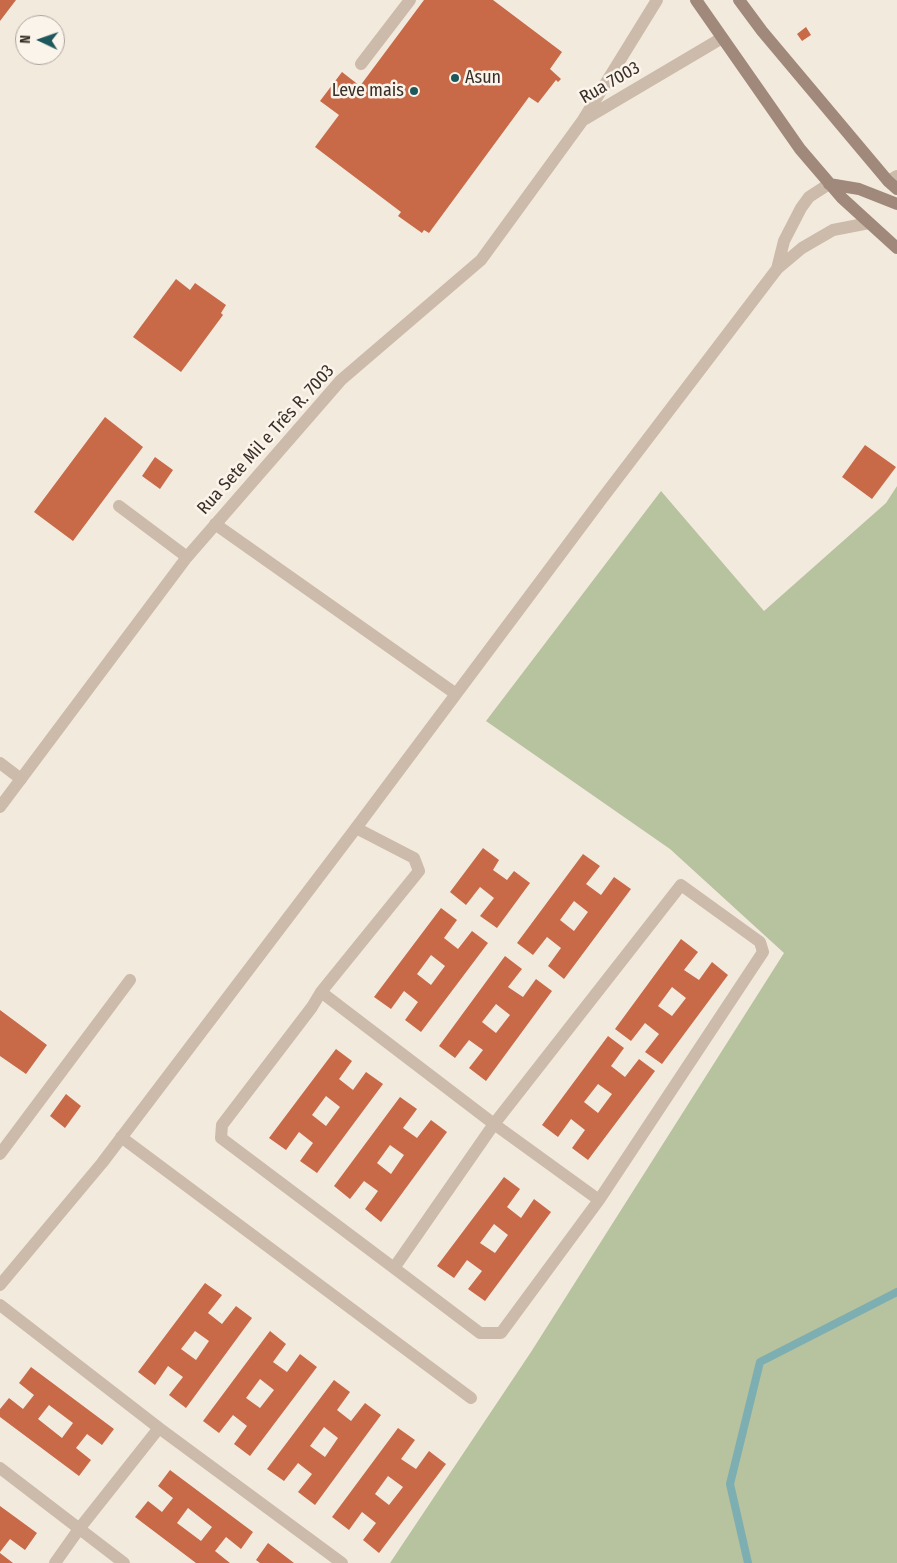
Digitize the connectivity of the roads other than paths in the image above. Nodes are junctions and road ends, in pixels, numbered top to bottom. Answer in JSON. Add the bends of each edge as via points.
{"nodes":[{"id":1,"x":410,"y":0,"type":"edge"},
{"id":2,"x":658,"y":0,"type":"edge"},
{"id":3,"x":696,"y":0,"type":"edge"},
{"id":4,"x":738,"y":0,"type":"edge"},
{"id":5,"x":722,"y":38,"type":"junction"},
{"id":6,"x":361,"y":64,"type":"dead end"},
{"id":7,"x":583,"y":120,"type":"junction"},
{"id":8,"x":894,"y":182,"type":"edge"},
{"id":9,"x":829,"y":184,"type":"junction"},
{"id":10,"x":897,"y":204,"type":"edge"},
{"id":11,"x":869,"y":223,"type":"junction"},
{"id":12,"x":897,"y":248,"type":"edge"},
{"id":13,"x":777,"y":269,"type":"junction"},
{"id":14,"x":119,"y":506,"type":"dead end"},
{"id":15,"x":215,"y":524,"type":"junction"},
{"id":16,"x":187,"y":557,"type":"junction"},
{"id":17,"x":456,"y":694,"type":"junction"},
{"id":18,"x":0,"y":763,"type":"edge"},
{"id":19,"x":21,"y":779,"type":"junction"},
{"id":20,"x":0,"y":807,"type":"edge"},
{"id":21,"x":356,"y":828,"type":"junction"},
{"id":22,"x":130,"y":980,"type":"dead end"},
{"id":23,"x":321,"y":992,"type":"junction"},
{"id":24,"x":494,"y":1124,"type":"junction"},
{"id":25,"x":121,"y":1137,"type":"junction"},
{"id":26,"x":0,"y":1154,"type":"edge"},
{"id":27,"x":599,"y":1200,"type":"junction"},
{"id":28,"x":394,"y":1268,"type":"junction"},
{"id":29,"x":0,"y":1285,"type":"edge"},
{"id":30,"x":0,"y":1305,"type":"edge"},
{"id":31,"x":471,"y":1398,"type":"dead end"},
{"id":32,"x":159,"y":1428,"type":"junction"},
{"id":33,"x":0,"y":1468,"type":"edge"},
{"id":34,"x":79,"y":1529,"type":"junction"},
{"id":35,"x":54,"y":1563,"type":"edge"},
{"id":36,"x":124,"y":1563,"type":"edge"},
{"id":37,"x":342,"y":1563,"type":"edge"}],
"edges":[{"from":1,"to":6,"type":"street"},
{"from":2,"to":7,"type":"street","name":"Rua 7003"},
{"from":3,"to":5,"type":"main road"},
{"from":4,"to":8,"type":"main road","via":[[762,32]]},
{"from":5,"to":7,"type":"street","name":"Rua 7003"},
{"from":5,"to":9,"type":"main road","via":[[800,150]]},
{"from":7,"to":15,"type":"street","name":"Rua Sete Mil e Três R. 7003","via":[[481,260],[341,380]]},
{"from":9,"to":10,"type":"main road","via":[[859,189]]},
{"from":9,"to":11,"type":"main road"},
{"from":9,"to":13,"type":"street","via":[[809,197],[801,208],[784,241]]},
{"from":11,"to":12,"type":"main road"},
{"from":11,"to":13,"type":"street","via":[[825,234]]},
{"from":13,"to":17,"type":"street"},
{"from":14,"to":16,"type":"street"},
{"from":15,"to":16,"type":"street","name":"Rua Sete Mil e Três R. 7003"},
{"from":15,"to":17,"type":"street"},
{"from":16,"to":19,"type":"street","name":"Rua Sete Mil e Três R. 7003"},
{"from":17,"to":21,"type":"street"},
{"from":18,"to":19,"type":"street"},
{"from":19,"to":20,"type":"street","name":"Rua Sete Mil e Três R. 7003"},
{"from":21,"to":23,"type":"street","via":[[414,858],[418,871]]},
{"from":21,"to":25,"type":"street"},
{"from":22,"to":26,"type":"street"},
{"from":23,"to":24,"type":"street"},
{"from":23,"to":28,"type":"street","via":[[222,1124],[221,1138]]},
{"from":24,"to":27,"type":"street"},
{"from":24,"to":27,"type":"street","via":[[681,885],[760,942],[763,952]]},
{"from":24,"to":28,"type":"street"},
{"from":25,"to":29,"type":"street"},
{"from":25,"to":31,"type":"street"},
{"from":27,"to":28,"type":"street","via":[[501,1333],[480,1332]]},
{"from":30,"to":32,"type":"street"},
{"from":32,"to":34,"type":"street"},
{"from":32,"to":37,"type":"street"},
{"from":33,"to":34,"type":"street"},
{"from":34,"to":35,"type":"street"},
{"from":34,"to":36,"type":"street"}]}
